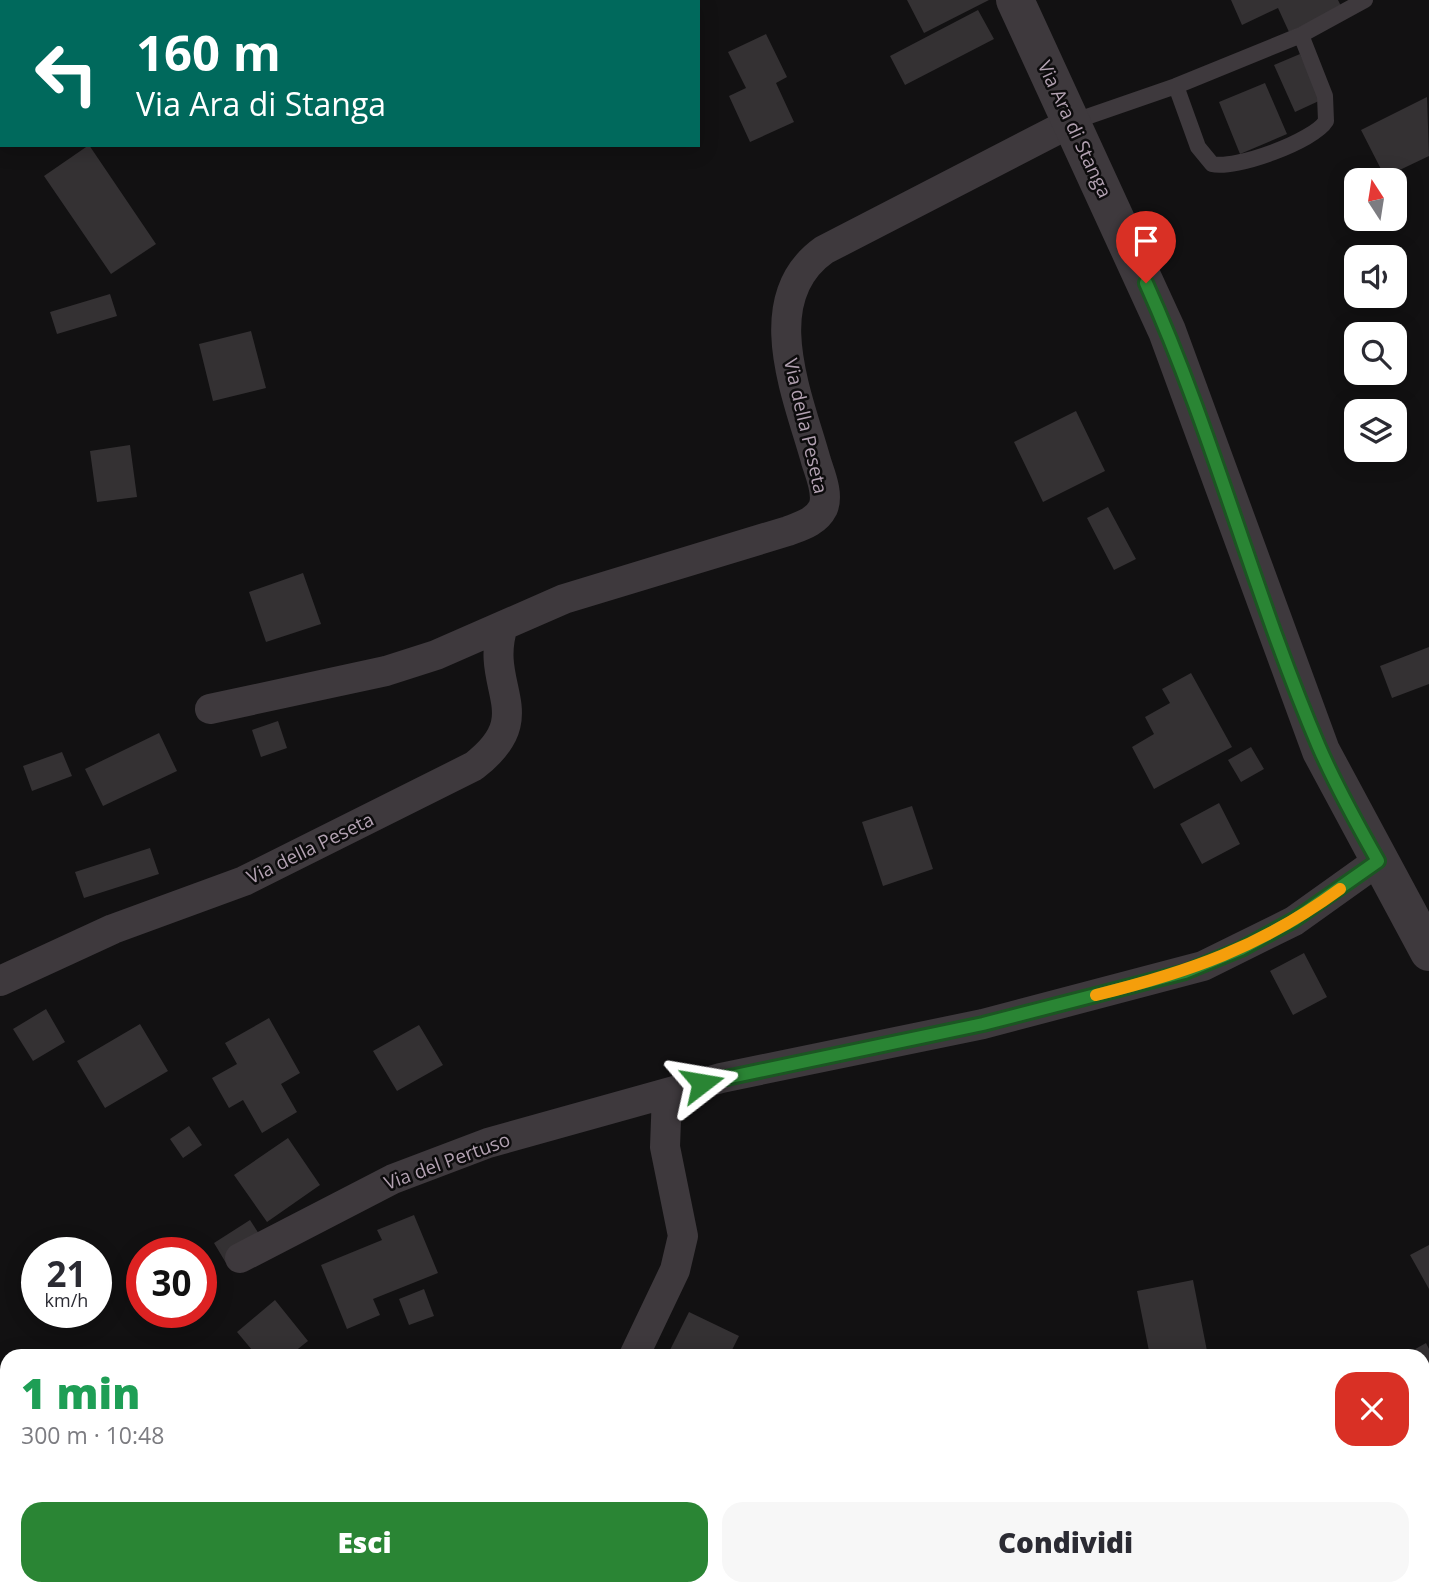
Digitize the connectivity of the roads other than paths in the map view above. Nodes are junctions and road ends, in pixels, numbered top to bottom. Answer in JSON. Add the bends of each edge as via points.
{"nodes":[{"id":1,"x":1015,"y":0,"type":"edge"},
{"id":2,"x":1366,"y":0,"type":"edge"},
{"id":3,"x":1301,"y":35,"type":"junction"},
{"id":4,"x":1176,"y":86,"type":"junction"},
{"id":5,"x":1072,"y":122,"type":"junction"},
{"id":6,"x":503,"y":626,"type":"junction"},
{"id":7,"x":210,"y":709,"type":"dead end"},
{"id":8,"x":1378,"y":861,"type":"junction"},
{"id":9,"x":1429,"y":952,"type":"edge"},
{"id":10,"x":0,"y":981,"type":"edge"},
{"id":11,"x":667,"y":1093,"type":"junction"},
{"id":12,"x":240,"y":1258,"type":"dead end"},
{"id":13,"x":637,"y":1349,"type":"edge"}],
"edges":[{"from":1,"to":5,"type":"street","name":"Via Ara di Stanga"},
{"from":2,"to":3,"type":"lane"},
{"from":3,"to":4,"type":"lane"},
{"from":3,"to":4,"type":"lane","via":[[1328,105],[1326,121],[1310,135],[1240,164],[1212,164],[1198,147]]},
{"from":4,"to":5,"type":"lane"},
{"from":5,"to":6,"type":"street","name":"Via della Peseta","via":[[824,250],[801,269],[790,290],[787,333],[794,384],[824,488],[825,502],[818,516],[788,531],[564,599]]},
{"from":5,"to":8,"type":"street","name":"Via Ara di Stanga","via":[[1184,373],[1311,728]]},
{"from":6,"to":7,"type":"street","name":"Via della Peseta","via":[[436,655],[373,675]]},
{"from":6,"to":10,"type":"street","name":"Via della Peseta","via":[[497,656],[506,729],[494,750],[474,766],[244,881],[113,929]]},
{"from":8,"to":9,"type":"street","name":"Via Ara di Stanga"},
{"from":8,"to":11,"type":"street","name":"Via del Pertuso","via":[[1294,920],[1185,972],[983,1024],[759,1069]]},
{"from":11,"to":12,"type":"street","name":"Via del Pertuso","via":[[439,1160],[376,1187]]},
{"from":11,"to":13,"type":"street","via":[[665,1147],[683,1236],[675,1270]]}]}
